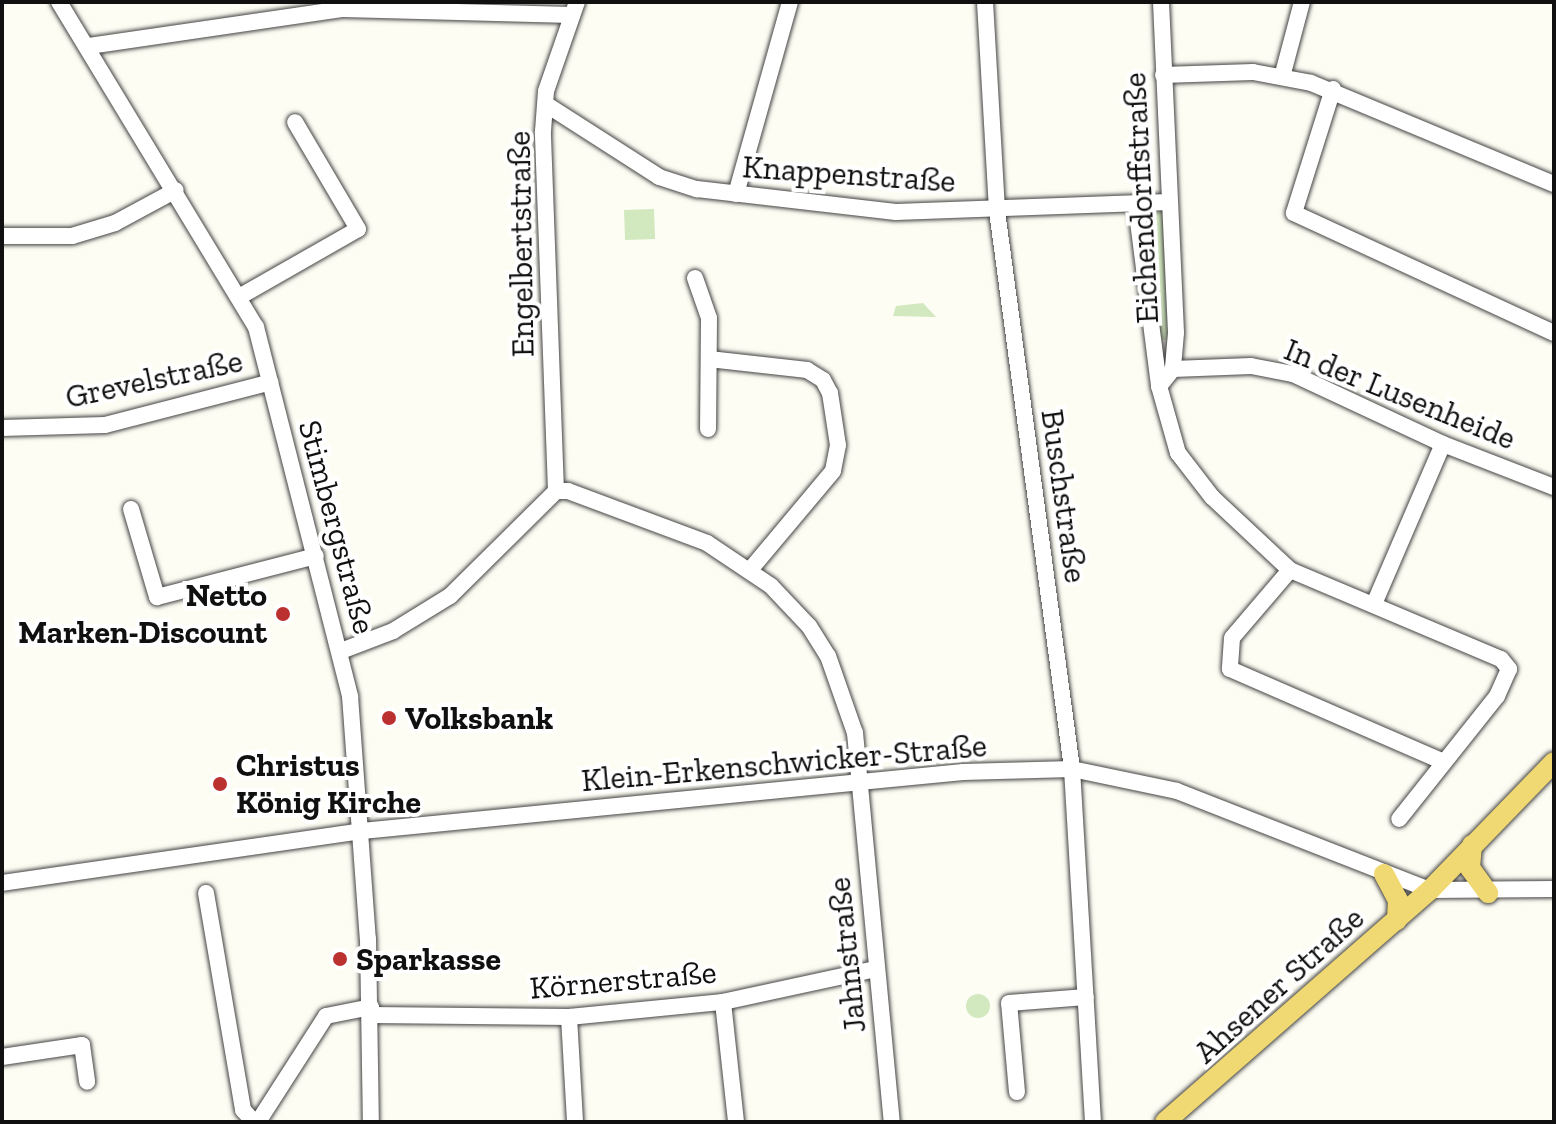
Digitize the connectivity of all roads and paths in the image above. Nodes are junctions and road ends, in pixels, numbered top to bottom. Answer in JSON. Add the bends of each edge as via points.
{"nodes":[{"id":1,"x":59,"y":2,"type":"edge"},
{"id":2,"x":790,"y":2,"type":"edge"},
{"id":3,"x":985,"y":2,"type":"edge"},
{"id":4,"x":1161,"y":2,"type":"edge"},
{"id":5,"x":1302,"y":2,"type":"edge"},
{"id":6,"x":575,"y":8,"type":"edge"},
{"id":7,"x":89,"y":46,"type":"junction"},
{"id":8,"x":1163,"y":75,"type":"junction"},
{"id":9,"x":1282,"y":77,"type":"junction"},
{"id":10,"x":1333,"y":89,"type":"junction"},
{"id":11,"x":547,"y":105,"type":"junction"},
{"id":12,"x":295,"y":122,"type":"dead end"},
{"id":13,"x":1554,"y":184,"type":"edge"},
{"id":14,"x":176,"y":190,"type":"junction"},
{"id":15,"x":736,"y":194,"type":"junction"},
{"id":16,"x":1169,"y":202,"type":"junction"},
{"id":17,"x":1136,"y":206,"type":"junction"},
{"id":18,"x":997,"y":211,"type":"junction"},
{"id":19,"x":2,"y":236,"type":"edge"},
{"id":20,"x":695,"y":278,"type":"dead end"},
{"id":21,"x":239,"y":297,"type":"junction"},
{"id":22,"x":1554,"y":333,"type":"edge"},
{"id":23,"x":709,"y":359,"type":"junction"},
{"id":24,"x":1173,"y":369,"type":"junction"},
{"id":25,"x":271,"y":382,"type":"junction"},
{"id":26,"x":1159,"y":386,"type":"junction"},
{"id":27,"x":2,"y":428,"type":"edge"},
{"id":28,"x":708,"y":429,"type":"dead end"},
{"id":29,"x":1443,"y":444,"type":"junction"},
{"id":30,"x":1554,"y":487,"type":"edge"},
{"id":31,"x":556,"y":491,"type":"junction"},
{"id":32,"x":131,"y":509,"type":"dead end"},
{"id":33,"x":316,"y":556,"type":"junction"},
{"id":34,"x":750,"y":570,"type":"junction"},
{"id":35,"x":1290,"y":570,"type":"junction"},
{"id":36,"x":1374,"y":604,"type":"junction"},
{"id":37,"x":341,"y":651,"type":"junction"},
{"id":38,"x":1442,"y":761,"type":"junction"},
{"id":39,"x":1554,"y":762,"type":"edge"},
{"id":40,"x":1072,"y":769,"type":"junction"},
{"id":41,"x":859,"y":783,"type":"junction"},
{"id":42,"x":1399,"y":819,"type":"dead end"},
{"id":43,"x":362,"y":831,"type":"junction"},
{"id":44,"x":1472,"y":845,"type":"junction"},
{"id":45,"x":1384,"y":874,"type":"junction"},
{"id":46,"x":2,"y":883,"type":"edge"},
{"id":47,"x":1554,"y":889,"type":"edge"},
{"id":48,"x":1430,"y":890,"type":"junction"},
{"id":49,"x":206,"y":893,"type":"dead end"},
{"id":50,"x":1488,"y":893,"type":"junction"},
{"id":51,"x":1397,"y":920,"type":"junction"},
{"id":52,"x":876,"y":969,"type":"junction"},
{"id":53,"x":1086,"y":997,"type":"junction"},
{"id":54,"x":723,"y":1002,"type":"junction"},
{"id":55,"x":371,"y":1011,"type":"junction"},
{"id":56,"x":569,"y":1017,"type":"junction"},
{"id":57,"x":2,"y":1057,"type":"edge"},
{"id":58,"x":87,"y":1082,"type":"dead end"},
{"id":59,"x":1017,"y":1092,"type":"dead end"},
{"id":60,"x":256,"y":1122,"type":"edge"},
{"id":61,"x":371,"y":1122,"type":"edge"},
{"id":62,"x":575,"y":1122,"type":"edge"},
{"id":63,"x":736,"y":1122,"type":"edge"},
{"id":64,"x":892,"y":1122,"type":"edge"},
{"id":65,"x":1093,"y":1122,"type":"edge"},
{"id":66,"x":1165,"y":1122,"type":"edge"}],
"edges":[{"from":1,"to":7,"type":"street","name":"Stimbergstraße"},
{"from":2,"to":15,"type":"street"},
{"from":3,"to":18,"type":"street","name":"Buschstraße"},
{"from":4,"to":8,"type":"street","name":"Eichendorffstraße"},
{"from":5,"to":9,"type":"street"},
{"from":6,"to":7,"type":"street","via":[[343,9]]},
{"from":6,"to":11,"type":"street","name":"Engelbertstraße","via":[[546,91]]},
{"from":7,"to":14,"type":"street","name":"Stimbergstraße"},
{"from":8,"to":9,"type":"street","via":[[1253,72]]},
{"from":8,"to":16,"type":"street","name":"Eichendorffstraße"},
{"from":9,"to":10,"type":"street"},
{"from":10,"to":13,"type":"street"},
{"from":10,"to":22,"type":"street","via":[[1294,213]]},
{"from":11,"to":15,"type":"street","name":"Knappenstraße","via":[[659,177]]},
{"from":11,"to":31,"type":"street","name":"Engelbertstraße","via":[[543,131]]},
{"from":12,"to":21,"type":"street","via":[[358,229]]},
{"from":14,"to":19,"type":"street","via":[[115,223],[72,236]]},
{"from":14,"to":21,"type":"street","name":"Stimbergstraße"},
{"from":15,"to":18,"type":"street","name":"Knappenstraße","via":[[896,212]]},
{"from":16,"to":17,"type":"street","name":"Knappenstraße"},
{"from":16,"to":24,"type":"street","name":"Eichendorffstraße"},
{"from":17,"to":18,"type":"street","name":"Knappenstraße"},
{"from":17,"to":26,"type":"street","name":"Eichendorffstraße"},
{"from":18,"to":40,"type":"street","name":"Buschstraße"},
{"from":20,"to":23,"type":"street","via":[[709,318]]},
{"from":21,"to":25,"type":"street","name":"Stimbergstraße","via":[[256,327]]},
{"from":23,"to":28,"type":"street"},
{"from":23,"to":34,"type":"street","via":[[807,370],[823,380],[830,393],[838,445],[833,471]]},
{"from":24,"to":26,"type":"street","name":"Eichendorffstraße"},
{"from":24,"to":29,"type":"street","name":"In der Lusenheide","via":[[1251,366],[1293,374]]},
{"from":25,"to":27,"type":"street","name":"Grevelstraße","via":[[105,425]]},
{"from":25,"to":33,"type":"street","name":"Stimbergstraße"},
{"from":26,"to":35,"type":"street","name":"Eichendorffstraße","via":[[1178,453],[1212,497]]},
{"from":29,"to":30,"type":"street","name":"In der Lusenheide"},
{"from":29,"to":36,"type":"street"},
{"from":31,"to":34,"type":"street","name":"Jahnstraße","via":[[707,543]]},
{"from":31,"to":37,"type":"street","via":[[450,596],[393,631]]},
{"from":32,"to":33,"type":"street","via":[[157,597]]},
{"from":33,"to":37,"type":"street","name":"Stimbergstraße"},
{"from":34,"to":41,"type":"street","name":"Jahnstraße","via":[[809,626],[835,670],[855,733]]},
{"from":35,"to":36,"type":"street","name":"Eichendorffstraße"},
{"from":35,"to":38,"type":"street","via":[[1232,638],[1230,669]]},
{"from":36,"to":38,"type":"street","name":"Eichendorffstraße","via":[[1501,659],[1509,669],[1497,696]]},
{"from":37,"to":43,"type":"street","name":"Stimbergstraße"},
{"from":38,"to":42,"type":"street","name":"Eichendorffstraße"},
{"from":39,"to":44,"type":"main road","name":"Ahsener Straße"},
{"from":40,"to":41,"type":"street","name":"Klein-Erkenschwicker-Straße"},
{"from":40,"to":45,"type":"street","name":"Klein-Erkenschwicker-Straße","via":[[1177,791]]},
{"from":40,"to":53,"type":"street","name":"Buschstraße"},
{"from":41,"to":43,"type":"street","name":"Klein-Erkenschwicker-Straße"},
{"from":41,"to":52,"type":"street","name":"Jahnstraße"},
{"from":43,"to":46,"type":"street","name":"Klein-Erkenschwicker-Straße"},
{"from":43,"to":55,"type":"street","name":"Stimbergstraße"},
{"from":44,"to":48,"type":"main road","name":"Ahsener Straße"},
{"from":44,"to":50,"type":"main road","via":[[1470,868]]},
{"from":45,"to":48,"type":"street","name":"Klein-Erkenschwicker-Straße"},
{"from":45,"to":51,"type":"main road","via":[[1398,900]]},
{"from":47,"to":50,"type":"street","name":"Klein-Erkenschwicker-Straße"},
{"from":48,"to":50,"type":"street","name":"Klein-Erkenschwicker-Straße"},
{"from":48,"to":51,"type":"main road","name":"Ahsener Straße"},
{"from":49,"to":60,"type":"street","via":[[243,1110]]},
{"from":51,"to":66,"type":"main road","name":"Ahsener Straße"},
{"from":52,"to":54,"type":"street","name":"Körnerstraße"},
{"from":52,"to":64,"type":"street","name":"Jahnstraße"},
{"from":53,"to":59,"type":"street","via":[[1009,1003]]},
{"from":53,"to":65,"type":"street","name":"Buschstraße"},
{"from":54,"to":56,"type":"street","name":"Körnerstraße"},
{"from":54,"to":63,"type":"street"},
{"from":55,"to":56,"type":"street","name":"Körnerstraße"},
{"from":55,"to":60,"type":"street","name":"Körnerstraße","via":[[326,1016]]},
{"from":55,"to":61,"type":"street","name":"Stimbergstraße"},
{"from":56,"to":62,"type":"street"},
{"from":57,"to":58,"type":"street","via":[[82,1045]]}]}
